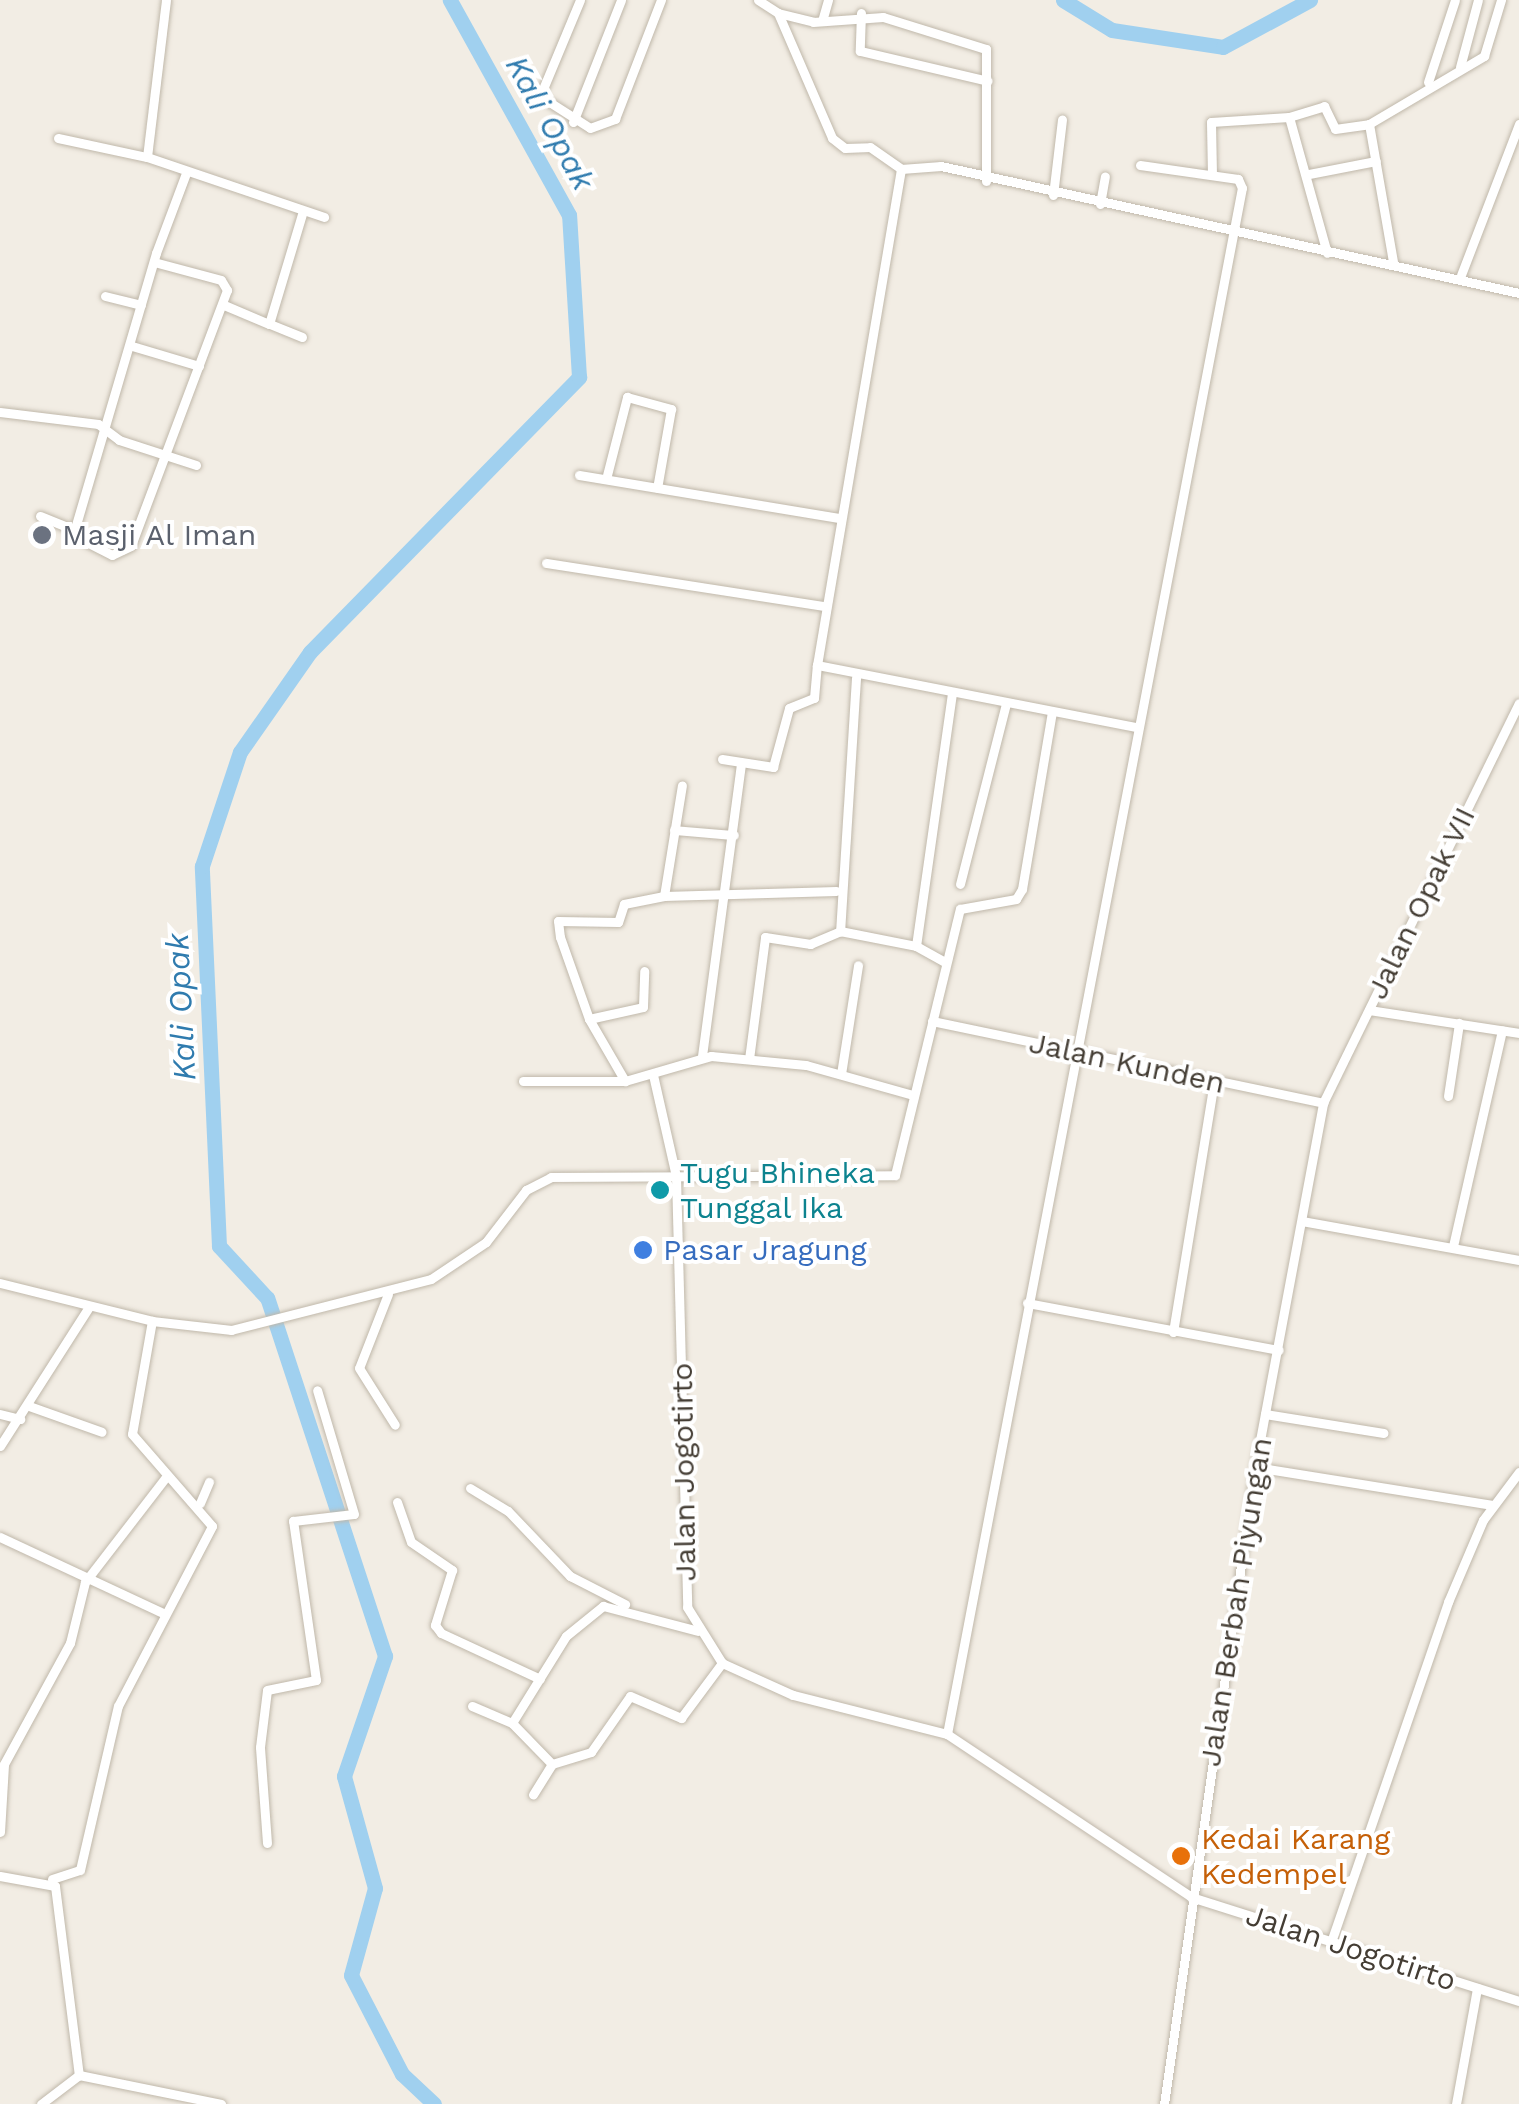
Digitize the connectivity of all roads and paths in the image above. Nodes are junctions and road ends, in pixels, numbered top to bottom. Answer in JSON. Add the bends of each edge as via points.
{"nodes":[{"id":1,"x":166,"y":0,"type":"edge"},
{"id":2,"x":580,"y":0,"type":"edge"},
{"id":3,"x":621,"y":0,"type":"edge"},
{"id":4,"x":661,"y":0,"type":"edge"},
{"id":5,"x":758,"y":0,"type":"edge"},
{"id":6,"x":828,"y":0,"type":"edge"},
{"id":7,"x":1455,"y":0,"type":"edge"},
{"id":8,"x":1478,"y":0,"type":"edge"},
{"id":9,"x":1501,"y":0,"type":"edge"},
{"id":10,"x":778,"y":13,"type":"junction"},
{"id":11,"x":860,"y":13,"type":"junction"},
{"id":12,"x":822,"y":21,"type":"junction"},
{"id":13,"x":1460,"y":67,"type":"junction"},
{"id":14,"x":988,"y":81,"type":"junction"},
{"id":15,"x":1428,"y":82,"type":"junction"},
{"id":16,"x":1289,"y":117,"type":"junction"},
{"id":17,"x":1062,"y":120,"type":"dead end"},
{"id":18,"x":574,"y":122,"type":"junction"},
{"id":19,"x":1370,"y":124,"type":"junction"},
{"id":20,"x":1519,"y":124,"type":"edge"},
{"id":21,"x":58,"y":138,"type":"dead end"},
{"id":22,"x":147,"y":157,"type":"junction"},
{"id":23,"x":1376,"y":162,"type":"junction"},
{"id":24,"x":1140,"y":166,"type":"dead end"},
{"id":25,"x":901,"y":169,"type":"junction"},
{"id":26,"x":186,"y":174,"type":"junction"},
{"id":27,"x":1309,"y":174,"type":"junction"},
{"id":28,"x":1212,"y":175,"type":"junction"},
{"id":29,"x":1105,"y":176,"type":"dead end"},
{"id":30,"x":986,"y":181,"type":"junction"},
{"id":31,"x":1053,"y":195,"type":"junction"},
{"id":32,"x":1100,"y":204,"type":"junction"},
{"id":33,"x":304,"y":210,"type":"junction"},
{"id":34,"x":324,"y":217,"type":"dead end"},
{"id":35,"x":1236,"y":229,"type":"junction"},
{"id":36,"x":1327,"y":253,"type":"junction"},
{"id":37,"x":154,"y":262,"type":"junction"},
{"id":38,"x":1393,"y":262,"type":"junction"},
{"id":39,"x":1461,"y":275,"type":"junction"},
{"id":40,"x":1519,"y":293,"type":"edge"},
{"id":41,"x":106,"y":296,"type":"dead end"},
{"id":42,"x":224,"y":305,"type":"junction"},
{"id":43,"x":141,"y":306,"type":"junction"},
{"id":44,"x":269,"y":324,"type":"junction"},
{"id":45,"x":302,"y":337,"type":"dead end"},
{"id":46,"x":132,"y":346,"type":"junction"},
{"id":47,"x":199,"y":366,"type":"junction"},
{"id":48,"x":0,"y":412,"type":"edge"},
{"id":49,"x":107,"y":432,"type":"junction"},
{"id":50,"x":163,"y":453,"type":"junction"},
{"id":51,"x":196,"y":465,"type":"dead end"},
{"id":52,"x":579,"y":474,"type":"dead end"},
{"id":53,"x":606,"y":480,"type":"junction"},
{"id":54,"x":657,"y":488,"type":"junction"},
{"id":55,"x":40,"y":516,"type":"dead end"},
{"id":56,"x":840,"y":518,"type":"junction"},
{"id":57,"x":75,"y":530,"type":"junction"},
{"id":58,"x":546,"y":563,"type":"dead end"},
{"id":59,"x":825,"y":606,"type":"junction"},
{"id":60,"x":818,"y":665,"type":"junction"},
{"id":61,"x":856,"y":678,"type":"junction"},
{"id":62,"x":952,"y":694,"type":"junction"},
{"id":63,"x":1519,"y":702,"type":"edge"},
{"id":64,"x":1006,"y":704,"type":"junction"},
{"id":65,"x":1052,"y":712,"type":"junction"},
{"id":66,"x":1137,"y":727,"type":"junction"},
{"id":67,"x":722,"y":759,"type":"dead end"},
{"id":68,"x":741,"y":766,"type":"junction"},
{"id":69,"x":682,"y":785,"type":"dead end"},
{"id":70,"x":674,"y":830,"type":"junction"},
{"id":71,"x":734,"y":835,"type":"junction"},
{"id":72,"x":960,"y":884,"type":"dead end"},
{"id":73,"x":836,"y":891,"type":"junction"},
{"id":74,"x":664,"y":896,"type":"junction"},
{"id":75,"x":728,"y":896,"type":"junction"},
{"id":76,"x":840,"y":932,"type":"junction"},
{"id":77,"x":916,"y":946,"type":"junction"},
{"id":78,"x":945,"y":962,"type":"junction"},
{"id":79,"x":858,"y":964,"type":"dead end"},
{"id":80,"x":644,"y":971,"type":"dead end"},
{"id":81,"x":1369,"y":1010,"type":"junction"},
{"id":82,"x":589,"y":1019,"type":"junction"},
{"id":83,"x":932,"y":1021,"type":"junction"},
{"id":84,"x":1459,"y":1023,"type":"junction"},
{"id":85,"x":1502,"y":1030,"type":"junction"},
{"id":86,"x":1519,"y":1033,"type":"edge"},
{"id":87,"x":1075,"y":1053,"type":"junction"},
{"id":88,"x":702,"y":1056,"type":"junction"},
{"id":89,"x":749,"y":1059,"type":"junction"},
{"id":90,"x":840,"y":1074,"type":"junction"},
{"id":91,"x":653,"y":1076,"type":"junction"},
{"id":92,"x":624,"y":1081,"type":"junction"},
{"id":93,"x":1214,"y":1081,"type":"junction"},
{"id":94,"x":523,"y":1082,"type":"dead end"},
{"id":95,"x":914,"y":1095,"type":"junction"},
{"id":96,"x":1448,"y":1096,"type":"dead end"},
{"id":97,"x":1322,"y":1103,"type":"junction"},
{"id":98,"x":676,"y":1176,"type":"junction"},
{"id":99,"x":1302,"y":1220,"type":"junction"},
{"id":100,"x":1453,"y":1246,"type":"junction"},
{"id":101,"x":1519,"y":1260,"type":"edge"},
{"id":102,"x":0,"y":1284,"type":"edge"},
{"id":103,"x":388,"y":1294,"type":"junction"},
{"id":104,"x":1028,"y":1303,"type":"junction"},
{"id":105,"x":89,"y":1307,"type":"junction"},
{"id":106,"x":152,"y":1321,"type":"junction"},
{"id":107,"x":1173,"y":1332,"type":"junction"},
{"id":108,"x":1279,"y":1350,"type":"junction"},
{"id":109,"x":317,"y":1390,"type":"dead end"},
{"id":110,"x":30,"y":1406,"type":"junction"},
{"id":111,"x":0,"y":1414,"type":"edge"},
{"id":112,"x":1265,"y":1414,"type":"junction"},
{"id":113,"x":20,"y":1419,"type":"junction"},
{"id":114,"x":396,"y":1425,"type":"dead end"},
{"id":115,"x":102,"y":1432,"type":"dead end"},
{"id":116,"x":1383,"y":1433,"type":"dead end"},
{"id":117,"x":0,"y":1446,"type":"edge"},
{"id":118,"x":1255,"y":1467,"type":"junction"},
{"id":119,"x":1519,"y":1472,"type":"edge"},
{"id":120,"x":166,"y":1478,"type":"junction"},
{"id":121,"x":209,"y":1482,"type":"dead end"},
{"id":122,"x":470,"y":1488,"type":"dead end"},
{"id":123,"x":397,"y":1502,"type":"dead end"},
{"id":124,"x":200,"y":1503,"type":"junction"},
{"id":125,"x":1491,"y":1505,"type":"junction"},
{"id":126,"x":0,"y":1537,"type":"edge"},
{"id":127,"x":85,"y":1582,"type":"junction"},
{"id":128,"x":627,"y":1605,"type":"junction"},
{"id":129,"x":687,"y":1608,"type":"junction"},
{"id":130,"x":165,"y":1614,"type":"junction"},
{"id":131,"x":664,"y":1617,"type":"junction"},
{"id":132,"x":698,"y":1631,"type":"junction"},
{"id":133,"x":722,"y":1663,"type":"junction"},
{"id":134,"x":540,"y":1679,"type":"junction"},
{"id":135,"x":472,"y":1706,"type":"dead end"},
{"id":136,"x":512,"y":1723,"type":"junction"},
{"id":137,"x":948,"y":1734,"type":"junction"},
{"id":138,"x":552,"y":1764,"type":"junction"},
{"id":139,"x":533,"y":1795,"type":"dead end"},
{"id":140,"x":0,"y":1832,"type":"edge"},
{"id":141,"x":267,"y":1843,"type":"dead end"},
{"id":142,"x":0,"y":1876,"type":"edge"},
{"id":143,"x":52,"y":1880,"type":"junction"},
{"id":144,"x":1192,"y":1897,"type":"junction"},
{"id":145,"x":1332,"y":1942,"type":"junction"},
{"id":146,"x":1476,"y":1988,"type":"junction"},
{"id":147,"x":1519,"y":2001,"type":"edge"},
{"id":148,"x":79,"y":2075,"type":"junction"},
{"id":149,"x":171,"y":2100,"type":"edge"},
{"id":150,"x":40,"y":2104,"type":"edge"},
{"id":151,"x":221,"y":2104,"type":"edge"},
{"id":152,"x":1164,"y":2104,"type":"edge"},
{"id":153,"x":1456,"y":2104,"type":"edge"}],
"edges":[{"from":1,"to":22,"type":"street"},
{"from":2,"to":18,"type":"street","via":[[540,96]]},
{"from":3,"to":18,"type":"street"},
{"from":4,"to":18,"type":"street","via":[[615,119],[590,128]]},
{"from":5,"to":10,"type":"street"},
{"from":6,"to":12,"type":"street"},
{"from":7,"to":15,"type":"street"},
{"from":8,"to":13,"type":"street"},
{"from":9,"to":13,"type":"street","via":[[1484,56]]},
{"from":10,"to":12,"type":"street"},
{"from":10,"to":25,"type":"street","via":[[832,138],[870,147]]},
{"from":11,"to":12,"type":"street"},
{"from":11,"to":14,"type":"street","via":[[976,43],[990,56]]},
{"from":11,"to":14,"type":"street","via":[[860,51]]},
{"from":13,"to":15,"type":"street"},
{"from":14,"to":30,"type":"street"},
{"from":15,"to":19,"type":"street"},
{"from":16,"to":19,"type":"street","via":[[1324,106],[1335,129]]},
{"from":16,"to":27,"type":"street"},
{"from":16,"to":28,"type":"street","via":[[1211,122]]},
{"from":17,"to":31,"type":"street"},
{"from":19,"to":23,"type":"street"},
{"from":20,"to":39,"type":"street"},
{"from":21,"to":22,"type":"street"},
{"from":22,"to":26,"type":"street"},
{"from":23,"to":27,"type":"street"},
{"from":23,"to":38,"type":"street"},
{"from":24,"to":28,"type":"street"},
{"from":25,"to":30,"type":"street","via":[[941,166]]},
{"from":25,"to":56,"type":"street"},
{"from":26,"to":33,"type":"street"},
{"from":26,"to":37,"type":"street"},
{"from":27,"to":36,"type":"street"},
{"from":28,"to":35,"type":"street","via":[[1242,182]]},
{"from":29,"to":32,"type":"street"},
{"from":30,"to":31,"type":"street"},
{"from":31,"to":32,"type":"street"},
{"from":32,"to":35,"type":"street"},
{"from":33,"to":34,"type":"street"},
{"from":33,"to":44,"type":"street"},
{"from":35,"to":36,"type":"street"},
{"from":35,"to":66,"type":"street"},
{"from":36,"to":38,"type":"street"},
{"from":37,"to":42,"type":"street","via":[[221,280]]},
{"from":37,"to":43,"type":"street"},
{"from":38,"to":39,"type":"street"},
{"from":39,"to":40,"type":"street"},
{"from":41,"to":43,"type":"street"},
{"from":42,"to":44,"type":"street"},
{"from":42,"to":47,"type":"street"},
{"from":43,"to":46,"type":"street"},
{"from":44,"to":45,"type":"street"},
{"from":46,"to":47,"type":"street"},
{"from":46,"to":49,"type":"street"},
{"from":47,"to":50,"type":"street"},
{"from":48,"to":49,"type":"street","via":[[70,417]]},
{"from":49,"to":50,"type":"street"},
{"from":49,"to":57,"type":"street"},
{"from":50,"to":51,"type":"street"},
{"from":50,"to":57,"type":"street","via":[[126,554],[74,538]]},
{"from":52,"to":53,"type":"street"},
{"from":53,"to":54,"type":"street"},
{"from":53,"to":54,"type":"street","via":[[627,397],[671,410]]},
{"from":54,"to":56,"type":"street"},
{"from":55,"to":57,"type":"street"},
{"from":56,"to":59,"type":"street"},
{"from":58,"to":59,"type":"street"},
{"from":59,"to":60,"type":"street"},
{"from":60,"to":61,"type":"street"},
{"from":60,"to":68,"type":"street","via":[[814,698],[789,708],[773,767]]},
{"from":61,"to":62,"type":"street"},
{"from":61,"to":73,"type":"street"},
{"from":62,"to":64,"type":"street"},
{"from":62,"to":77,"type":"street"},
{"from":63,"to":81,"type":"street","name":"Jalan Opak VII"},
{"from":64,"to":65,"type":"street"},
{"from":64,"to":72,"type":"street"},
{"from":65,"to":66,"type":"street"},
{"from":65,"to":78,"type":"street","via":[[1022,889],[1016,899],[960,909]]},
{"from":66,"to":87,"type":"street"},
{"from":67,"to":68,"type":"street"},
{"from":68,"to":71,"type":"street"},
{"from":69,"to":70,"type":"street"},
{"from":70,"to":71,"type":"street"},
{"from":70,"to":74,"type":"street"},
{"from":71,"to":75,"type":"street"},
{"from":73,"to":75,"type":"street"},
{"from":73,"to":76,"type":"street"},
{"from":74,"to":75,"type":"street"},
{"from":74,"to":82,"type":"street","via":[[624,904],[618,922],[558,921]]},
{"from":75,"to":88,"type":"street"},
{"from":76,"to":77,"type":"street"},
{"from":76,"to":89,"type":"street","via":[[810,944],[765,937]]},
{"from":77,"to":78,"type":"street"},
{"from":78,"to":83,"type":"street"},
{"from":79,"to":90,"type":"street"},
{"from":80,"to":82,"type":"street","via":[[643,1007]]},
{"from":81,"to":84,"type":"street"},
{"from":81,"to":97,"type":"street","name":"Jalan Opak VII"},
{"from":82,"to":92,"type":"street"},
{"from":83,"to":87,"type":"street","name":"Jalan Kunden"},
{"from":83,"to":95,"type":"street"},
{"from":84,"to":85,"type":"street"},
{"from":84,"to":96,"type":"street"},
{"from":85,"to":86,"type":"street"},
{"from":85,"to":100,"type":"street"},
{"from":87,"to":93,"type":"street","name":"Jalan Kunden"},
{"from":87,"to":104,"type":"street"},
{"from":88,"to":89,"type":"street"},
{"from":88,"to":91,"type":"street"},
{"from":89,"to":90,"type":"street"},
{"from":90,"to":95,"type":"street"},
{"from":91,"to":92,"type":"street"},
{"from":91,"to":98,"type":"street","name":"Jalan Jogotirto"},
{"from":92,"to":94,"type":"street"},
{"from":93,"to":97,"type":"street","name":"Jalan Kunden"},
{"from":93,"to":107,"type":"street"},
{"from":95,"to":98,"type":"street","via":[[895,1175]]},
{"from":97,"to":99,"type":"street","name":"Jalan Berbah Piyungan"},
{"from":98,"to":103,"type":"street","via":[[551,1176],[460,1262]]},
{"from":98,"to":129,"type":"street","name":"Jalan Jogotirto"},
{"from":99,"to":100,"type":"street"},
{"from":99,"to":108,"type":"street","name":"Jalan Berbah Piyungan"},
{"from":100,"to":101,"type":"street"},
{"from":102,"to":105,"type":"street"},
{"from":103,"to":106,"type":"street","via":[[250,1326]]},
{"from":103,"to":114,"type":"street","via":[[359,1368]]},
{"from":104,"to":107,"type":"street"},
{"from":104,"to":137,"type":"street"},
{"from":105,"to":106,"type":"street"},
{"from":105,"to":110,"type":"street"},
{"from":106,"to":120,"type":"street","via":[[131,1425]]},
{"from":107,"to":108,"type":"street"},
{"from":108,"to":112,"type":"street","name":"Jalan Berbah Piyungan"},
{"from":109,"to":141,"type":"street","via":[[354,1514],[293,1521],[316,1680],[267,1690]]},
{"from":110,"to":113,"type":"street"},
{"from":110,"to":115,"type":"street"},
{"from":111,"to":113,"type":"street"},
{"from":112,"to":116,"type":"street"},
{"from":112,"to":118,"type":"street","name":"Jalan Berbah Piyungan"},
{"from":113,"to":117,"type":"street"},
{"from":118,"to":125,"type":"street"},
{"from":118,"to":144,"type":"street","name":"Jalan Berbah Piyungan"},
{"from":119,"to":125,"type":"street"},
{"from":120,"to":124,"type":"street"},
{"from":120,"to":127,"type":"street"},
{"from":121,"to":124,"type":"street"},
{"from":122,"to":128,"type":"street","via":[[508,1511],[570,1576]]},
{"from":123,"to":134,"type":"street","via":[[411,1542],[452,1570],[435,1626]]},
{"from":124,"to":130,"type":"street","via":[[212,1526]]},
{"from":125,"to":145,"type":"street"},
{"from":126,"to":127,"type":"street"},
{"from":127,"to":130,"type":"street"},
{"from":127,"to":140,"type":"street","via":[[70,1643],[4,1764]]},
{"from":128,"to":131,"type":"street"},
{"from":128,"to":134,"type":"street","via":[[579,1622]]},
{"from":129,"to":131,"type":"street"},
{"from":129,"to":132,"type":"street","name":"Jalan Jogotirto"},
{"from":130,"to":143,"type":"street","via":[[118,1706],[84,1863]]},
{"from":131,"to":132,"type":"street"},
{"from":132,"to":133,"type":"street","name":"Jalan Jogotirto"},
{"from":133,"to":137,"type":"street","name":"Jalan Jogotirto","via":[[793,1695]]},
{"from":133,"to":138,"type":"street","via":[[680,1718],[630,1696],[591,1752]]},
{"from":134,"to":136,"type":"street"},
{"from":135,"to":136,"type":"street"},
{"from":136,"to":138,"type":"street"},
{"from":137,"to":144,"type":"street","name":"Jalan Jogotirto"},
{"from":138,"to":139,"type":"street"},
{"from":142,"to":143,"type":"street"},
{"from":143,"to":148,"type":"street"},
{"from":144,"to":145,"type":"street","name":"Jalan Jogotirto"},
{"from":144,"to":152,"type":"street","name":"Jalan Berbah Piyungan"},
{"from":145,"to":146,"type":"street","name":"Jalan Jogotirto"},
{"from":146,"to":147,"type":"street","name":"Jalan Jogotirto"},
{"from":146,"to":153,"type":"street"},
{"from":148,"to":149,"type":"street"},
{"from":148,"to":150,"type":"street"},
{"from":149,"to":151,"type":"street"}]}
